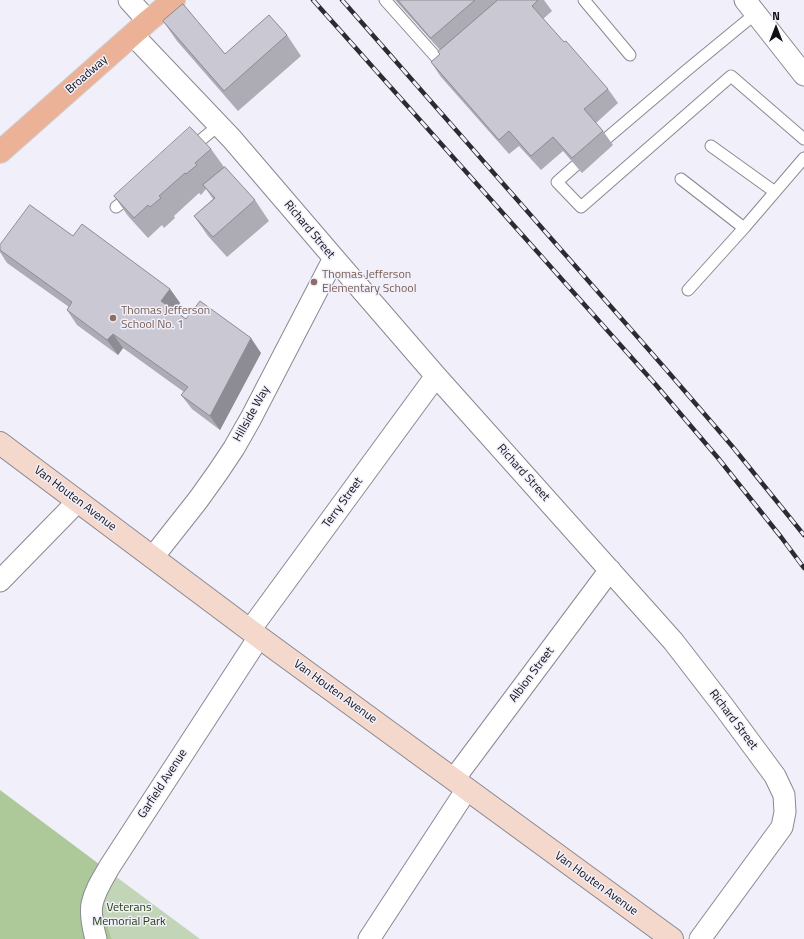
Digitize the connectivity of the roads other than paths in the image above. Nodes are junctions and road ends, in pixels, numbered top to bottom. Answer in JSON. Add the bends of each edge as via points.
{"nodes":[{"id":1,"x":129,"y":0,"type":"edge"},
{"id":2,"x":174,"y":0,"type":"edge"},
{"id":3,"x":385,"y":0,"type":"edge"},
{"id":4,"x":584,"y":0,"type":"edge"},
{"id":5,"x":750,"y":7,"type":"edge"},
{"id":6,"x":140,"y":28,"type":"junction"},
{"id":7,"x":454,"y":55,"type":"edge"},
{"id":8,"x":630,"y":55,"type":"dead end"},
{"id":9,"x":804,"y":75,"type":"edge"},
{"id":10,"x":219,"y":125,"type":"junction"},
{"id":11,"x":607,"y":138,"type":"dead end"},
{"id":12,"x":804,"y":138,"type":"edge"},
{"id":13,"x":711,"y":146,"type":"dead end"},
{"id":14,"x":0,"y":152,"type":"edge"},
{"id":15,"x":183,"y":154,"type":"edge"},
{"id":16,"x":804,"y":158,"type":"edge"},
{"id":17,"x":575,"y":166,"type":"edge"},
{"id":18,"x":681,"y":179,"type":"dead end"},
{"id":19,"x":141,"y":188,"type":"edge"},
{"id":20,"x":775,"y":192,"type":"junction"},
{"id":21,"x":116,"y":207,"type":"edge"},
{"id":22,"x":744,"y":228,"type":"junction"},
{"id":23,"x":334,"y":258,"type":"junction"},
{"id":24,"x":688,"y":290,"type":"dead end"},
{"id":25,"x":436,"y":376,"type":"junction"},
{"id":26,"x":0,"y":443,"type":"edge"},
{"id":27,"x":78,"y":501,"type":"junction"},
{"id":28,"x":152,"y":557,"type":"junction"},
{"id":29,"x":610,"y":570,"type":"junction"},
{"id":30,"x":0,"y":581,"type":"edge"},
{"id":31,"x":254,"y":633,"type":"junction"},
{"id":32,"x":461,"y":784,"type":"junction"},
{"id":33,"x":670,"y":938,"type":"edge"},
{"id":34,"x":96,"y":939,"type":"edge"},
{"id":35,"x":369,"y":939,"type":"edge"},
{"id":36,"x":700,"y":939,"type":"edge"}],
"edges":[{"from":1,"to":6,"type":"street","name":"Richard Street"},
{"from":2,"to":6,"type":"main road","name":"Broadway"},
{"from":3,"to":7,"type":"lane","via":[[443,65]]},
{"from":4,"to":8,"type":"lane"},
{"from":5,"to":9,"type":"street"},
{"from":5,"to":11,"type":"lane","via":[[687,70]]},
{"from":6,"to":10,"type":"street","name":"Richard Street"},
{"from":6,"to":14,"type":"main road","name":"Broadway"},
{"from":10,"to":15,"type":"lane"},
{"from":10,"to":23,"type":"street","name":"Richard Street"},
{"from":12,"to":17,"type":"lane","via":[[731,76],[581,207],[557,182]]},
{"from":13,"to":20,"type":"lane"},
{"from":16,"to":20,"type":"lane"},
{"from":18,"to":22,"type":"lane"},
{"from":19,"to":21,"type":"lane"},
{"from":20,"to":22,"type":"lane"},
{"from":22,"to":24,"type":"lane"},
{"from":23,"to":25,"type":"street","name":"Richard Street"},
{"from":23,"to":28,"type":"street","name":"Hillside Way","via":[[234,448],[198,500]]},
{"from":25,"to":29,"type":"street","name":"Richard Street"},
{"from":25,"to":31,"type":"street","name":"Terry Street"},
{"from":26,"to":27,"type":"main road","name":"Van Houten Avenue"},
{"from":27,"to":28,"type":"main road","name":"Van Houten Avenue"},
{"from":27,"to":30,"type":"street"},
{"from":28,"to":31,"type":"main road","name":"Van Houten Avenue"},
{"from":29,"to":32,"type":"street","name":"Albion Street"},
{"from":29,"to":36,"type":"street","name":"Richard Street","via":[[673,641],[724,706],[775,776],[784,795],[785,812],[782,827]]},
{"from":31,"to":32,"type":"main road","name":"Van Houten Avenue"},
{"from":31,"to":34,"type":"street","name":"Garfield Avenue","via":[[98,887],[92,904],[92,923]]},
{"from":32,"to":33,"type":"main road","name":"Van Houten Avenue"},
{"from":32,"to":35,"type":"street","name":"Albion Street"}]}
